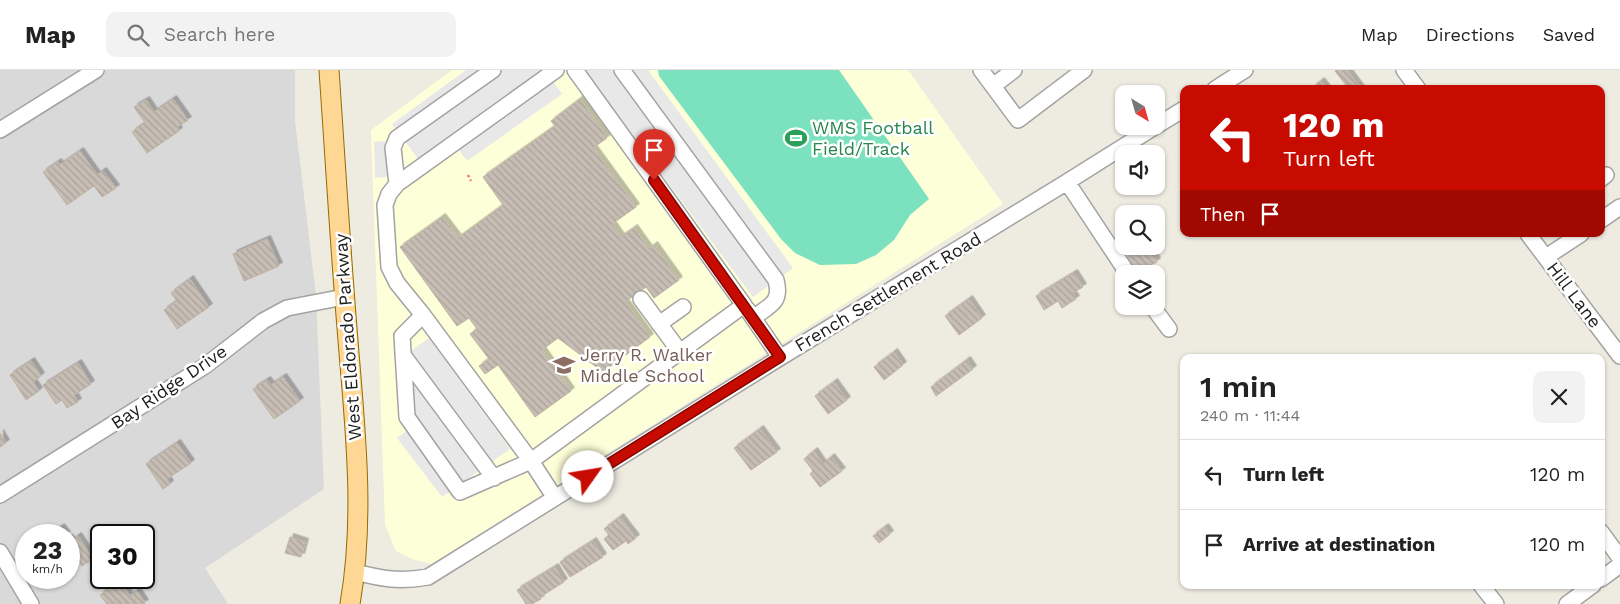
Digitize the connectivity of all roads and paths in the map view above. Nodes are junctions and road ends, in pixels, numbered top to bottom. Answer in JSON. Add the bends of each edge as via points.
{"nodes":[{"id":1,"x":96,"y":70,"type":"edge"},
{"id":2,"x":329,"y":70,"type":"edge"},
{"id":3,"x":493,"y":70,"type":"edge"},
{"id":4,"x":556,"y":70,"type":"edge"},
{"id":5,"x":575,"y":70,"type":"edge"},
{"id":6,"x":622,"y":70,"type":"edge"},
{"id":7,"x":980,"y":70,"type":"edge"},
{"id":8,"x":1014,"y":70,"type":"edge"},
{"id":9,"x":1084,"y":70,"type":"edge"},
{"id":10,"x":1245,"y":70,"type":"edge"},
{"id":11,"x":1404,"y":70,"type":"edge"},
{"id":12,"x":1221,"y":85,"type":"edge"},
{"id":13,"x":1415,"y":85,"type":"edge"},
{"id":14,"x":993,"y":86,"type":"junction"},
{"id":15,"x":1180,"y":111,"type":"edge"},
{"id":16,"x":1165,"y":121,"type":"edge"},
{"id":17,"x":0,"y":130,"type":"edge"},
{"id":18,"x":1142,"y":135,"type":"edge"},
{"id":19,"x":468,"y":175,"type":"dead end"},
{"id":20,"x":471,"y":181,"type":"dead end"},
{"id":21,"x":1067,"y":182,"type":"junction"},
{"id":22,"x":397,"y":184,"type":"junction"},
{"id":23,"x":1620,"y":207,"type":"edge"},
{"id":24,"x":1605,"y":214,"type":"edge"},
{"id":25,"x":1530,"y":237,"type":"edge"},
{"id":26,"x":1576,"y":237,"type":"edge"},
{"id":27,"x":1546,"y":257,"type":"junction"},
{"id":28,"x":1122,"y":265,"type":"edge"},
{"id":29,"x":344,"y":297,"type":"junction"},
{"id":30,"x":641,"y":299,"type":"dead end"},
{"id":31,"x":744,"y":304,"type":"junction"},
{"id":32,"x":683,"y":307,"type":"dead end"},
{"id":33,"x":422,"y":315,"type":"junction"},
{"id":34,"x":1159,"y":315,"type":"edge"},
{"id":35,"x":753,"y":318,"type":"junction"},
{"id":36,"x":659,"y":324,"type":"junction"},
{"id":37,"x":1169,"y":328,"type":"dead end"},
{"id":38,"x":680,"y":352,"type":"junction"},
{"id":39,"x":404,"y":355,"type":"junction"},
{"id":40,"x":1620,"y":356,"type":"edge"},
{"id":41,"x":780,"y":357,"type":"junction"},
{"id":42,"x":531,"y":461,"type":"junction"},
{"id":43,"x":494,"y":478,"type":"junction"},
{"id":44,"x":0,"y":495,"type":"edge"},
{"id":45,"x":554,"y":498,"type":"junction"},
{"id":46,"x":1605,"y":537,"type":"edge"},
{"id":47,"x":0,"y":552,"type":"edge"},
{"id":48,"x":1620,"y":558,"type":"edge"},
{"id":49,"x":1620,"y":565,"type":"edge"},
{"id":50,"x":355,"y":572,"type":"junction"},
{"id":51,"x":1605,"y":576,"type":"edge"},
{"id":52,"x":1484,"y":589,"type":"edge"},
{"id":53,"x":1588,"y":589,"type":"edge"},
{"id":54,"x":31,"y":604,"type":"edge"},
{"id":55,"x":350,"y":604,"type":"edge"},
{"id":56,"x":1496,"y":604,"type":"edge"},
{"id":57,"x":1567,"y":604,"type":"edge"}],
"edges":[{"from":1,"to":17,"type":"street"},
{"from":2,"to":29,"type":"main road","name":"West Eldorado Parkway"},
{"from":3,"to":22,"type":"street","via":[[396,138],[393,148]]},
{"from":4,"to":22,"type":"street"},
{"from":5,"to":31,"type":"street"},
{"from":6,"to":35,"type":"street","via":[[776,280],[779,290],[776,301]]},
{"from":7,"to":14,"type":"street"},
{"from":8,"to":14,"type":"street"},
{"from":9,"to":14,"type":"street","via":[[1018,120]]},
{"from":10,"to":12,"type":"street"},
{"from":11,"to":13,"type":"street"},
{"from":15,"to":16,"type":"street","name":"French Settlement Road"},
{"from":18,"to":21,"type":"street","name":"French Settlement Road"},
{"from":19,"to":20,"type":"path"},
{"from":21,"to":28,"type":"street"},
{"from":21,"to":41,"type":"street","name":"French Settlement Road"},
{"from":22,"to":33,"type":"street","via":[[385,205],[388,268]]},
{"from":23,"to":24,"type":"street"},
{"from":25,"to":27,"type":"street","name":"Hill Lane"},
{"from":26,"to":27,"type":"street"},
{"from":27,"to":40,"type":"street","name":"Hill Lane"},
{"from":29,"to":44,"type":"street","name":"Bay Ridge Drive","via":[[287,308],[263,321],[206,366]]},
{"from":29,"to":50,"type":"main road","name":"West Eldorado Parkway","via":[[359,478]]},
{"from":30,"to":36,"type":"street"},
{"from":31,"to":35,"type":"street"},
{"from":31,"to":38,"type":"street"},
{"from":32,"to":36,"type":"street"},
{"from":33,"to":39,"type":"street","via":[[402,336]]},
{"from":33,"to":42,"type":"street"},
{"from":34,"to":37,"type":"street"},
{"from":35,"to":41,"type":"street"},
{"from":36,"to":38,"type":"street"},
{"from":38,"to":42,"type":"street"},
{"from":39,"to":43,"type":"street"},
{"from":39,"to":43,"type":"street","via":[[407,417],[412,427],[460,492]]},
{"from":41,"to":45,"type":"street","name":"French Settlement Road"},
{"from":42,"to":43,"type":"street"},
{"from":42,"to":45,"type":"street"},
{"from":45,"to":50,"type":"street","name":"French Settlement Road","via":[[428,578],[388,580]]},
{"from":46,"to":48,"type":"street"},
{"from":47,"to":54,"type":"street"},
{"from":49,"to":51,"type":"street"},
{"from":50,"to":55,"type":"main road","name":"West Eldorado Parkway"},
{"from":52,"to":56,"type":"street"},
{"from":53,"to":57,"type":"street"}]}
